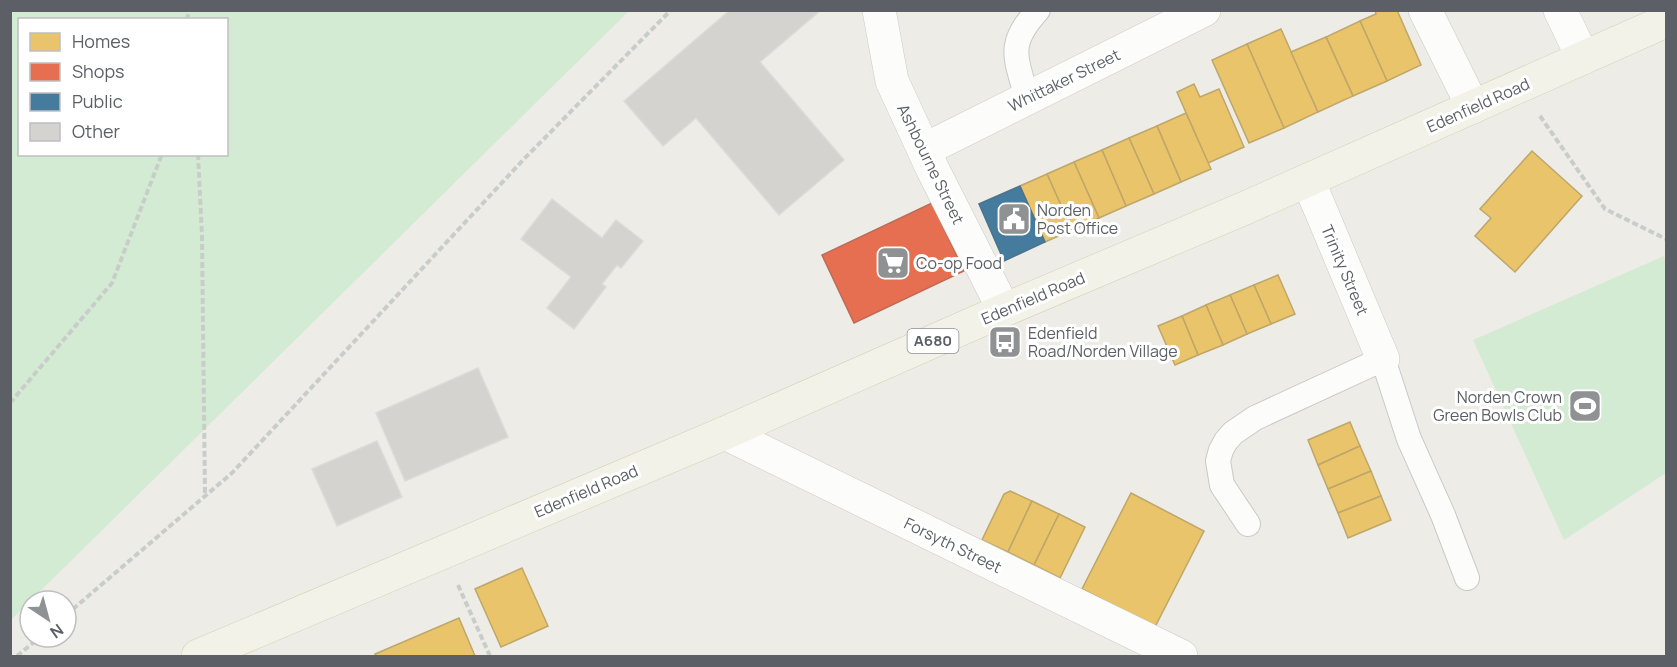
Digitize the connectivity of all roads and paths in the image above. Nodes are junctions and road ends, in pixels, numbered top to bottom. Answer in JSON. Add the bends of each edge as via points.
{"nodes":[{"id":1,"x":671,"y":10,"type":"edge"},
{"id":2,"x":879,"y":10,"type":"edge"},
{"id":3,"x":1038,"y":10,"type":"edge"},
{"id":4,"x":1204,"y":10,"type":"edge"},
{"id":5,"x":1425,"y":10,"type":"edge"},
{"id":6,"x":1560,"y":10,"type":"edge"},
{"id":7,"x":1666,"y":21,"type":"edge"},
{"id":8,"x":1583,"y":58,"type":"junction"},
{"id":9,"x":1519,"y":86,"type":"junction"},
{"id":10,"x":1028,"y":98,"type":"junction"},
{"id":11,"x":1473,"y":107,"type":"junction"},
{"id":12,"x":924,"y":150,"type":"junction"},
{"id":13,"x":161,"y":156,"type":"edge"},
{"id":14,"x":198,"y":156,"type":"edge"},
{"id":15,"x":1308,"y":180,"type":"junction"},
{"id":16,"x":1666,"y":239,"type":"edge"},
{"id":17,"x":1004,"y":310,"type":"junction"},
{"id":18,"x":1383,"y":359,"type":"junction"},
{"id":19,"x":10,"y":403,"type":"edge"},
{"id":20,"x":725,"y":433,"type":"junction"},
{"id":21,"x":205,"y":495,"type":"junction"},
{"id":22,"x":1248,"y":524,"type":"dead end"},
{"id":23,"x":442,"y":552,"type":"junction"},
{"id":24,"x":1467,"y":578,"type":"dead end"},
{"id":25,"x":78,"y":605,"type":"edge"},
{"id":26,"x":198,"y":657,"type":"edge"},
{"id":27,"x":490,"y":657,"type":"edge"},
{"id":28,"x":1181,"y":657,"type":"edge"}],
"edges":[{"from":1,"to":21,"type":"path","via":[[524,159],[232,472]]},
{"from":2,"to":12,"type":"street","name":"Ashbourne Street","via":[[892,81]]},
{"from":3,"to":10,"type":"lane","via":[[1016,42]]},
{"from":4,"to":10,"type":"street","name":"Whittaker Street"},
{"from":5,"to":11,"type":"street"},
{"from":6,"to":8,"type":"street"},
{"from":7,"to":8,"type":"main road","name":"Edenfield Road","number":"A680"},
{"from":8,"to":9,"type":"main road","name":"Edenfield Road","number":"A680"},
{"from":9,"to":11,"type":"main road","name":"Edenfield Road","number":"A680"},
{"from":9,"to":16,"type":"path","via":[[1605,209]]},
{"from":10,"to":12,"type":"street","name":"Whittaker Street"},
{"from":11,"to":15,"type":"main road","name":"Edenfield Road","number":"A680"},
{"from":12,"to":17,"type":"street","name":"Ashbourne Street"},
{"from":13,"to":19,"type":"path","via":[[112,283]]},
{"from":14,"to":21,"type":"path"},
{"from":15,"to":17,"type":"main road","name":"Edenfield Road","number":"A680"},
{"from":15,"to":18,"type":"street","name":"Trinity Street"},
{"from":17,"to":20,"type":"main road","name":"Edenfield Road","number":"A680"},
{"from":18,"to":22,"type":"lane","via":[[1255,418],[1226,441],[1218,461],[1222,485]]},
{"from":18,"to":24,"type":"lane","via":[[1409,439]]},
{"from":20,"to":23,"type":"main road","name":"Edenfield Road","number":"A680"},
{"from":20,"to":28,"type":"street","name":"Forsyth Street"},
{"from":21,"to":25,"type":"path"},
{"from":23,"to":26,"type":"main road","name":"Edenfield Road","number":"A680"},
{"from":23,"to":27,"type":"path"}]}
